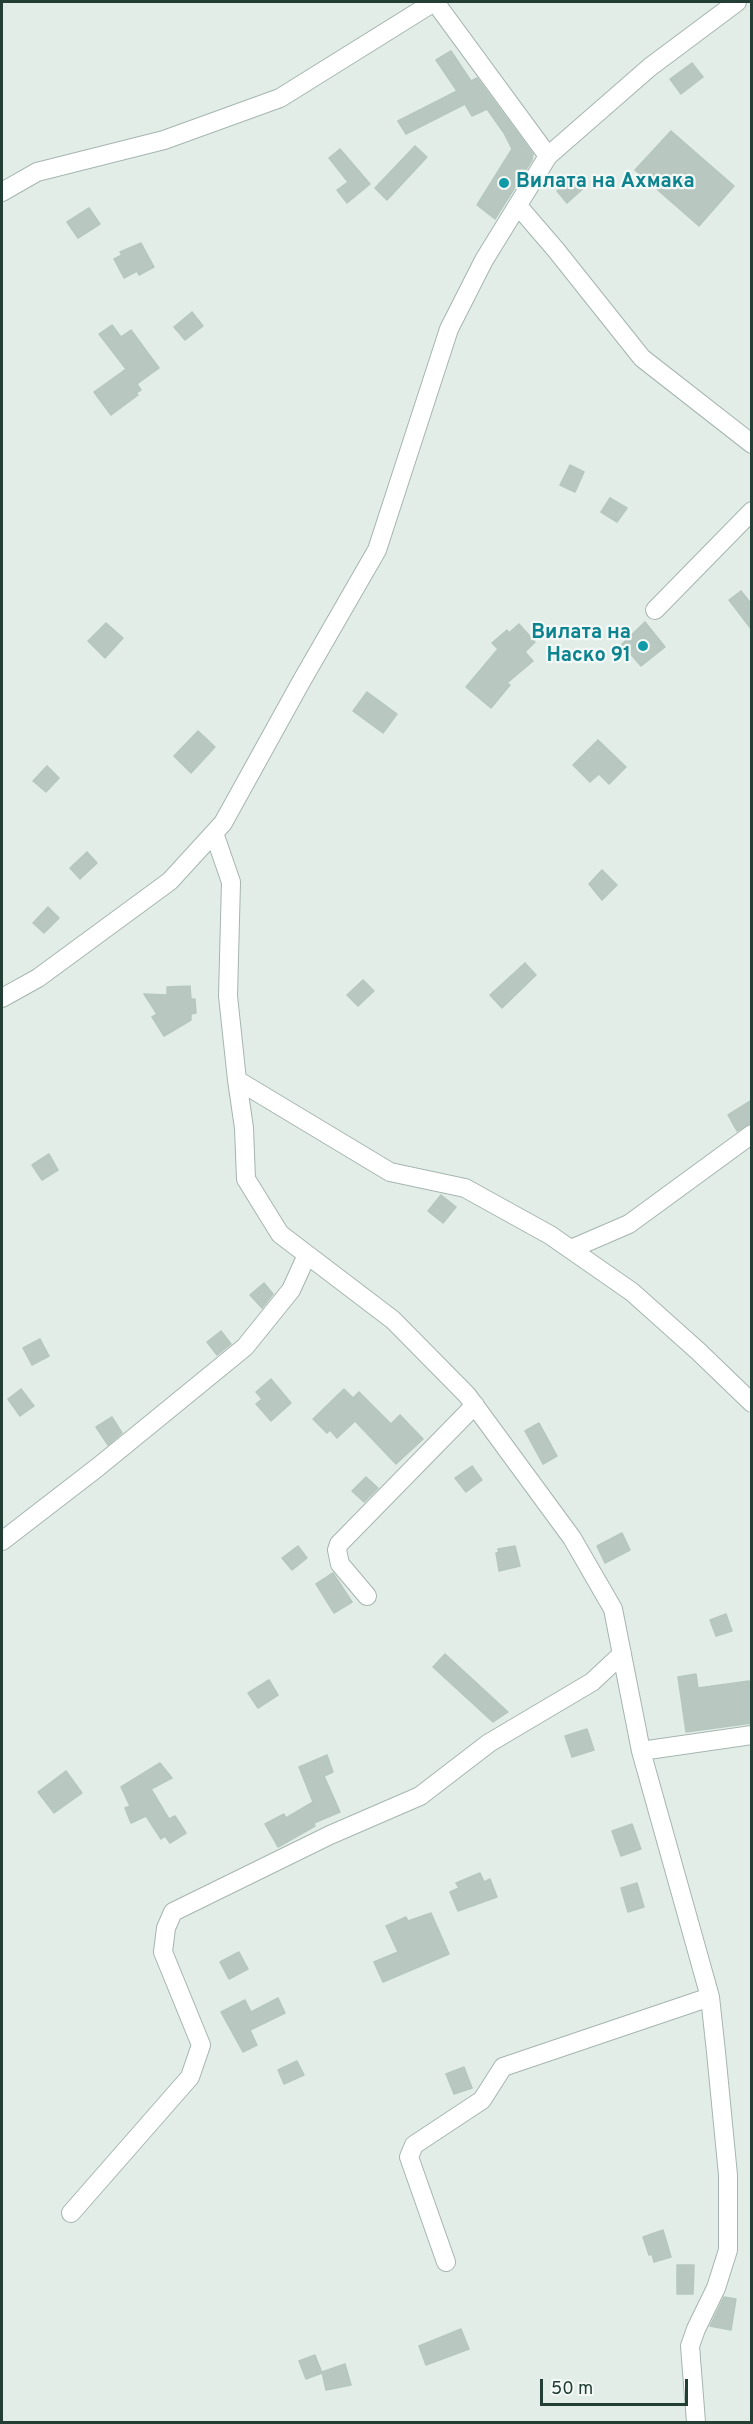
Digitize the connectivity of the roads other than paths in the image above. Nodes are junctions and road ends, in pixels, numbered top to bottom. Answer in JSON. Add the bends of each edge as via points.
{"nodes":[{"id":1,"x":434,"y":2,"type":"edge"},
{"id":2,"x":737,"y":2,"type":"edge"},
{"id":3,"x":548,"y":156,"type":"junction"},
{"id":4,"x":2,"y":192,"type":"edge"},
{"id":5,"x":519,"y":207,"type":"junction"},
{"id":6,"x":752,"y":444,"type":"edge"},
{"id":7,"x":752,"y":511,"type":"edge"},
{"id":8,"x":655,"y":610,"type":"dead end"},
{"id":9,"x":214,"y":833,"type":"junction"},
{"id":10,"x":2,"y":998,"type":"edge"},
{"id":11,"x":237,"y":1080,"type":"junction"},
{"id":12,"x":752,"y":1134,"type":"edge"},
{"id":13,"x":571,"y":1250,"type":"junction"},
{"id":14,"x":307,"y":1255,"type":"junction"},
{"id":15,"x":752,"y":1403,"type":"edge"},
{"id":16,"x":475,"y":1405,"type":"junction"},
{"id":17,"x":2,"y":1541,"type":"edge"},
{"id":18,"x":368,"y":1596,"type":"dead end"},
{"id":19,"x":622,"y":1654,"type":"junction"},
{"id":20,"x":752,"y":1736,"type":"edge"},
{"id":21,"x":641,"y":1751,"type":"junction"},
{"id":22,"x":710,"y":1997,"type":"junction"},
{"id":23,"x":71,"y":2213,"type":"dead end"},
{"id":24,"x":446,"y":2262,"type":"dead end"},
{"id":25,"x":696,"y":2422,"type":"edge"}],
"edges":[{"from":1,"to":3,"type":"street"},
{"from":1,"to":4,"type":"street","via":[[280,98],[164,140],[38,172]]},
{"from":2,"to":3,"type":"street","via":[[650,67]]},
{"from":3,"to":5,"type":"street"},
{"from":5,"to":6,"type":"street","via":[[642,358]]},
{"from":5,"to":9,"type":"street","via":[[484,260],[449,329],[378,550]]},
{"from":7,"to":8,"type":"street"},
{"from":9,"to":10,"type":"street","via":[[170,881],[38,978]]},
{"from":9,"to":11,"type":"street","via":[[231,882],[228,996]]},
{"from":11,"to":13,"type":"street","via":[[390,1172],[465,1188]]},
{"from":11,"to":14,"type":"street","via":[[246,1179],[280,1234]]},
{"from":12,"to":13,"type":"street","via":[[629,1224]]},
{"from":13,"to":15,"type":"street","via":[[632,1292]]},
{"from":14,"to":16,"type":"street","via":[[393,1320]]},
{"from":14,"to":17,"type":"street","via":[[291,1290],[245,1347]]},
{"from":16,"to":18,"type":"street","via":[[339,1544],[340,1564]]},
{"from":16,"to":19,"type":"street","via":[[572,1538],[613,1610]]},
{"from":19,"to":21,"type":"street"},
{"from":19,"to":23,"type":"street","via":[[592,1682],[489,1743],[420,1796],[173,1912],[163,1952],[201,2045],[190,2078]]},
{"from":20,"to":21,"type":"street"},
{"from":21,"to":22,"type":"street"},
{"from":22,"to":24,"type":"street","via":[[503,2067],[482,2100],[414,2145],[409,2157]]},
{"from":22,"to":25,"type":"street","via":[[728,2175],[728,2250],[717,2288],[690,2346]]}]}
